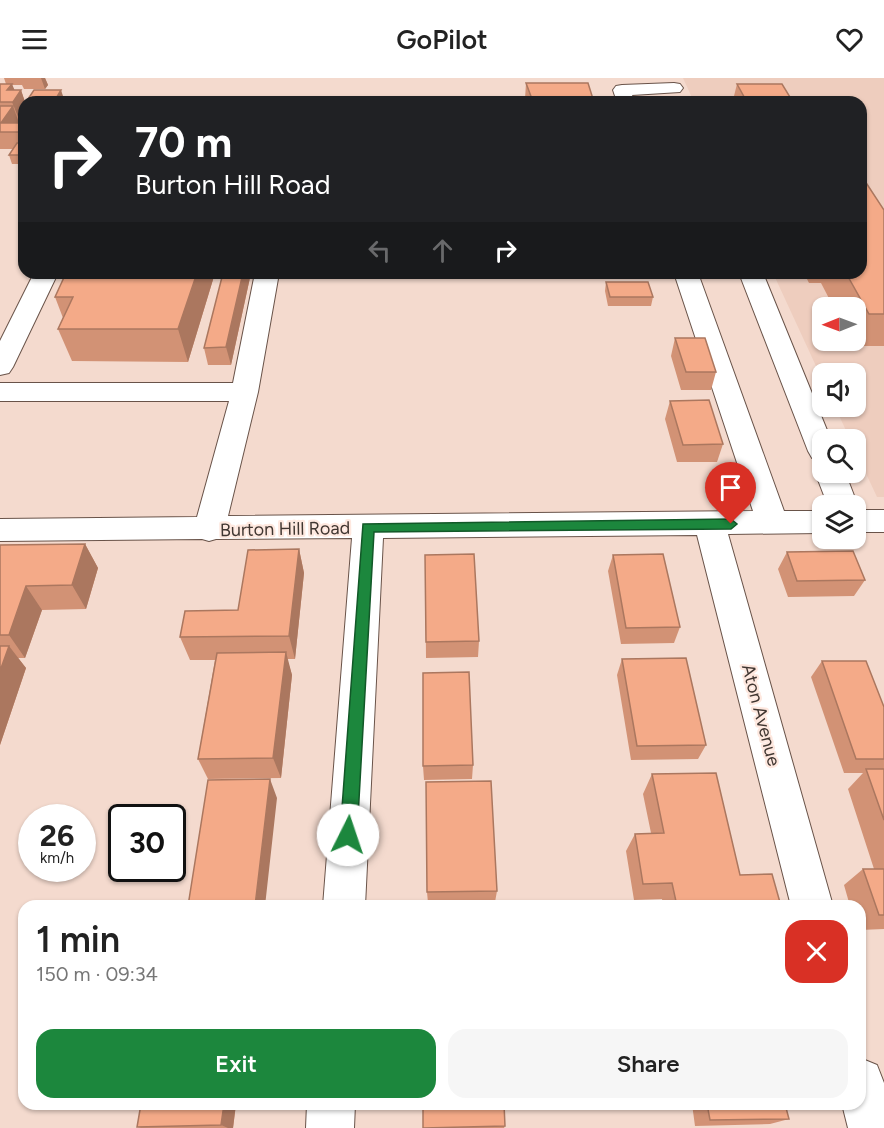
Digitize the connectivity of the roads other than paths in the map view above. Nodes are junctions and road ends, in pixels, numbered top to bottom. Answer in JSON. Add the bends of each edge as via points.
{"nodes":[{"id":1,"x":674,"y":89,"type":"edge"},
{"id":2,"x":624,"y":96,"type":"edge"},
{"id":3,"x":43,"y":279,"type":"edge"},
{"id":4,"x":266,"y":279,"type":"edge"},
{"id":5,"x":688,"y":279,"type":"edge"},
{"id":6,"x":753,"y":279,"type":"edge"},
{"id":7,"x":0,"y":367,"type":"edge"},
{"id":8,"x":0,"y":392,"type":"edge"},
{"id":9,"x":245,"y":392,"type":"junction"},
{"id":10,"x":813,"y":429,"type":"edge"},
{"id":11,"x":866,"y":521,"type":"edge"},
{"id":12,"x":884,"y":521,"type":"edge"},
{"id":13,"x":812,"y":522,"type":"edge"},
{"id":14,"x":710,"y":524,"type":"junction"},
{"id":15,"x":773,"y":524,"type":"junction"},
{"id":16,"x":368,"y":527,"type":"junction"},
{"id":17,"x":0,"y":530,"type":"edge"},
{"id":18,"x":209,"y":530,"type":"junction"},
{"id":19,"x":344,"y":900,"type":"edge"},
{"id":20,"x":810,"y":900,"type":"edge"},
{"id":21,"x":866,"y":1105,"type":"edge"},
{"id":22,"x":332,"y":1110,"type":"edge"},
{"id":23,"x":330,"y":1128,"type":"edge"},
{"id":24,"x":872,"y":1128,"type":"edge"}],
"edges":[{"from":1,"to":2,"type":"street","via":[[622,90]]},
{"from":3,"to":7,"type":"street"},
{"from":4,"to":9,"type":"street"},
{"from":5,"to":15,"type":"street"},
{"from":6,"to":10,"type":"street"},
{"from":8,"to":9,"type":"street"},
{"from":9,"to":18,"type":"street"},
{"from":11,"to":12,"type":"street"},
{"from":13,"to":15,"type":"street","name":"Burton Hill Road"},
{"from":14,"to":15,"type":"street","name":"Burton Hill Road"},
{"from":14,"to":16,"type":"street","name":"Burton Hill Road"},
{"from":14,"to":20,"type":"street","name":"Aton Avenue"},
{"from":16,"to":18,"type":"street","name":"Burton Hill Road"},
{"from":16,"to":19,"type":"street"},
{"from":17,"to":18,"type":"street","name":"Burton Hill Road"},
{"from":21,"to":24,"type":"street"},
{"from":22,"to":23,"type":"street"}]}
